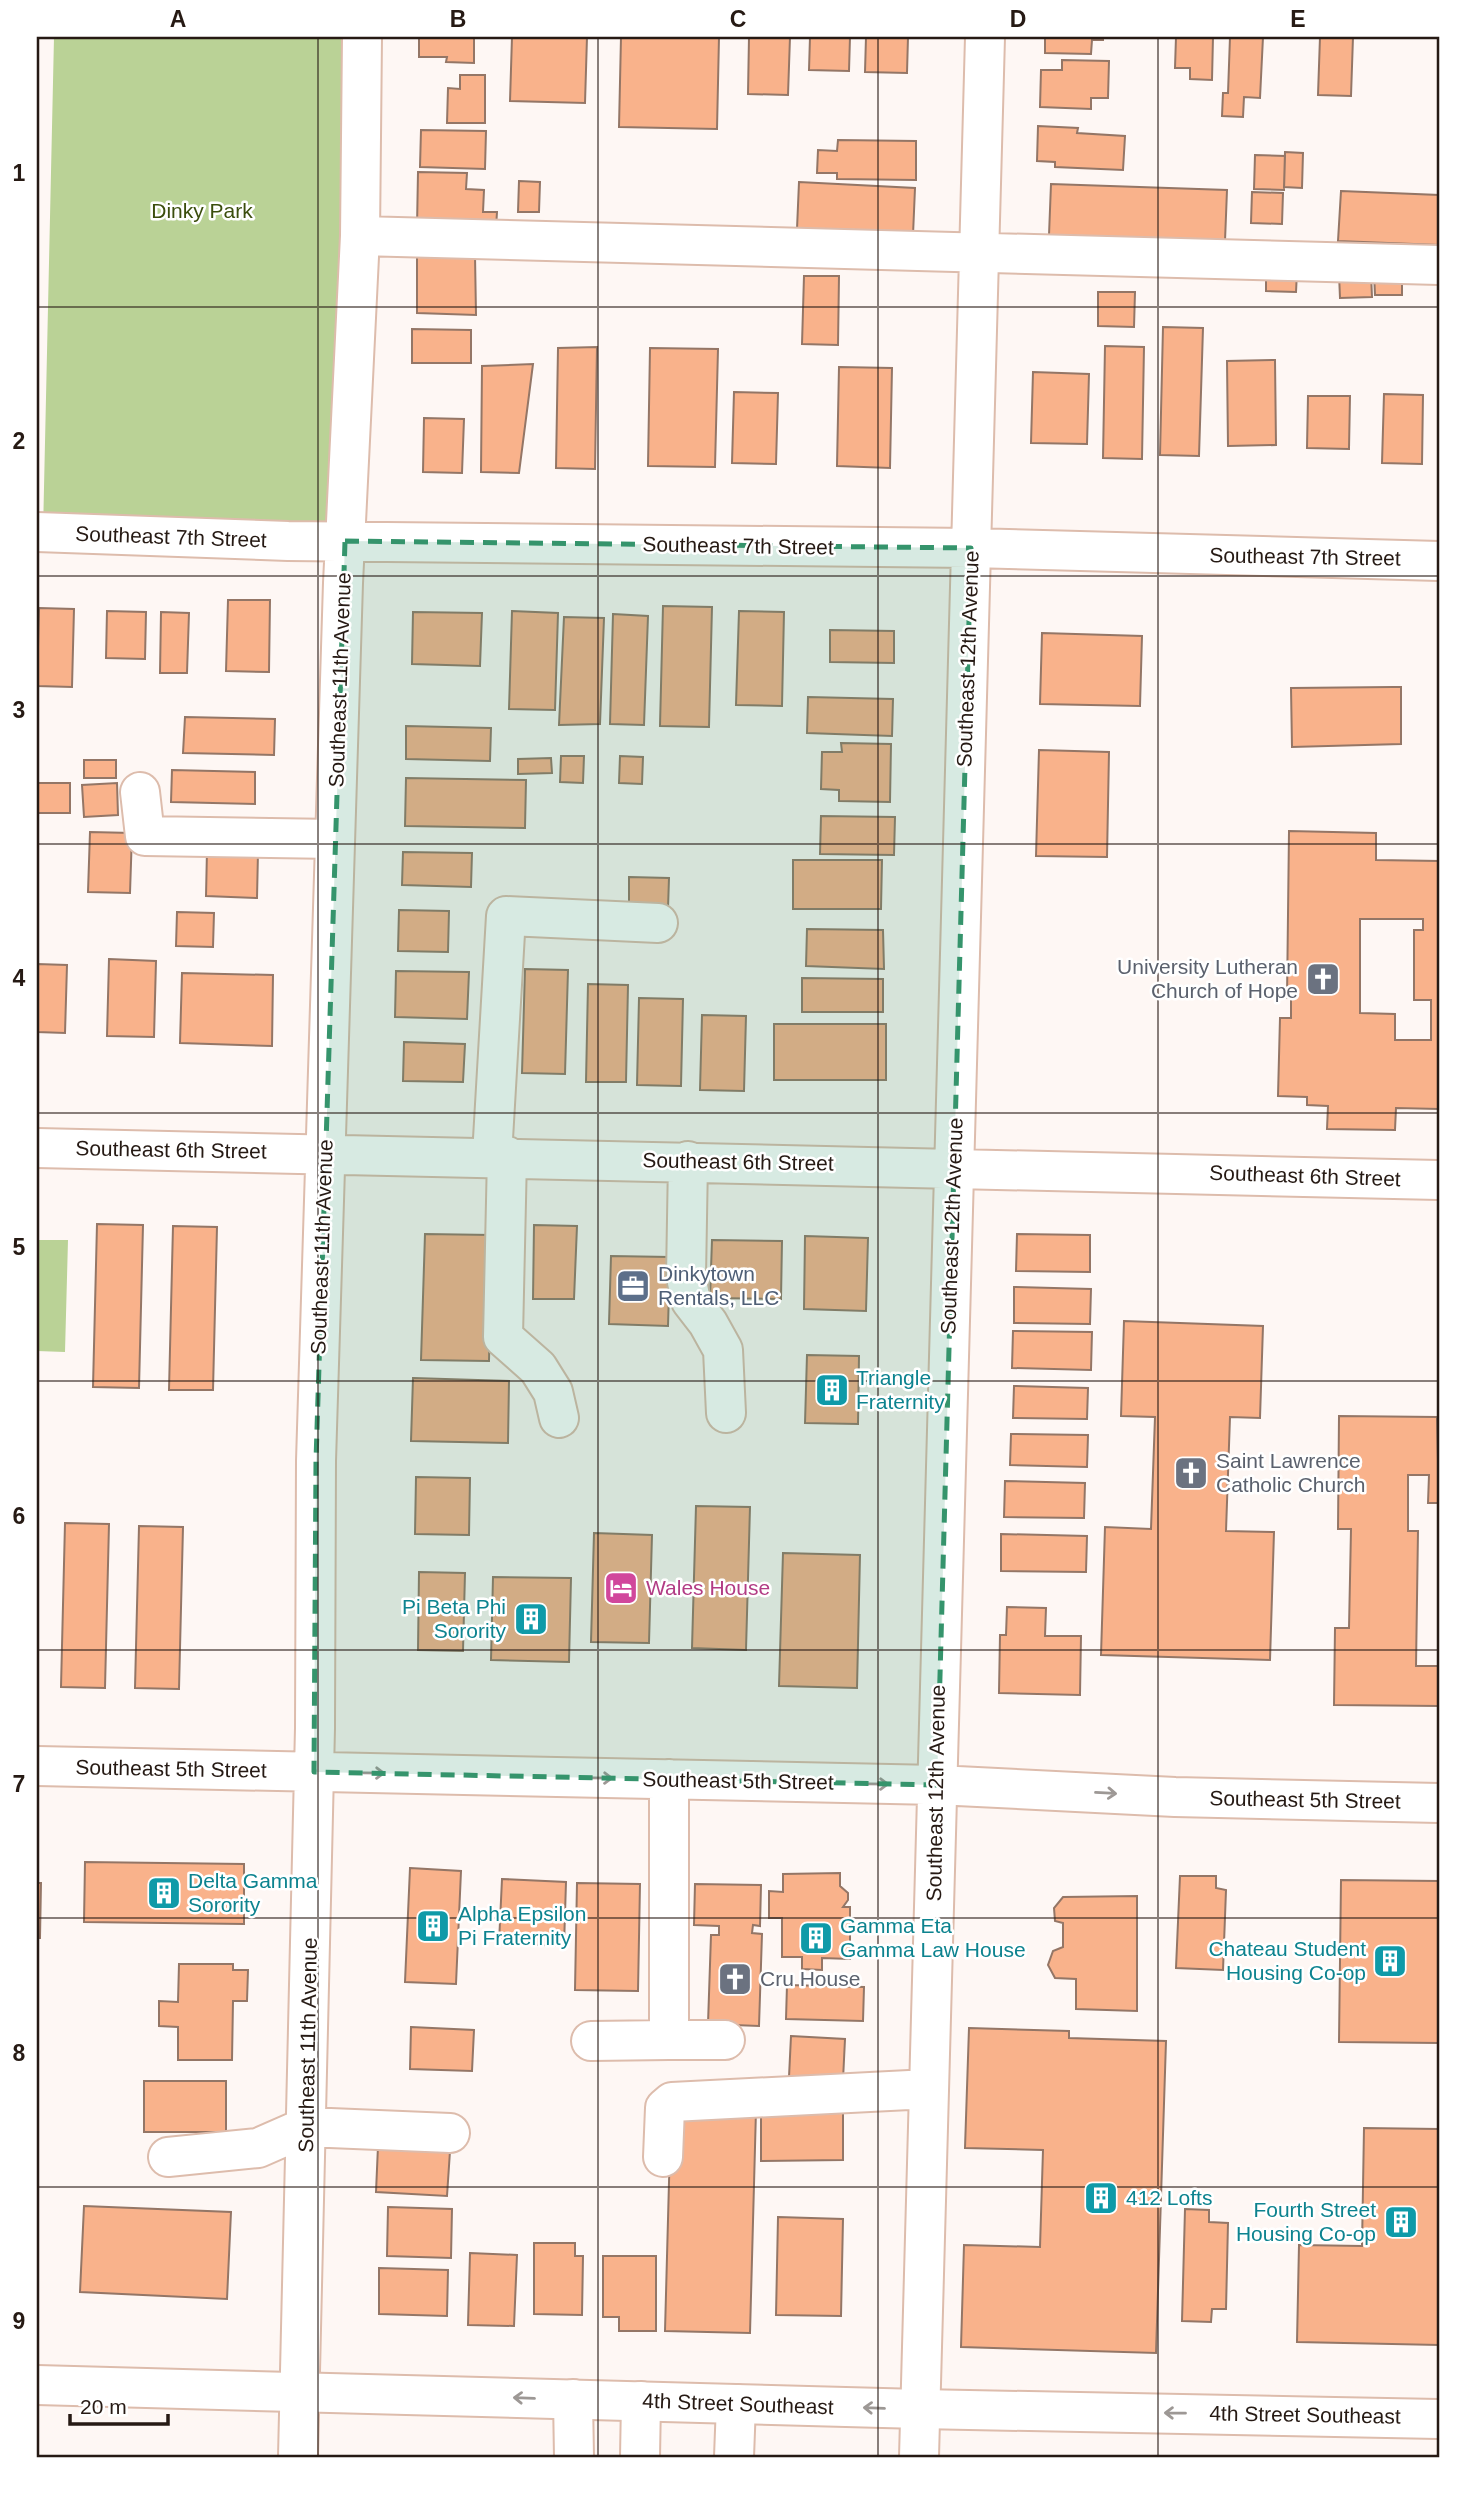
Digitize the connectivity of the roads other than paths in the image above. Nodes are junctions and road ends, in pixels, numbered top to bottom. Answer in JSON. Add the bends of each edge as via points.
{"nodes":[{"id":1,"x":362,"y":37,"type":"edge"},
{"id":2,"x":985,"y":37,"type":"edge"},
{"id":3,"x":360,"y":236,"type":"junction"},
{"id":4,"x":979,"y":255,"type":"junction"},
{"id":5,"x":1439,"y":265,"type":"edge"},
{"id":6,"x":37,"y":532,"type":"edge"},
{"id":7,"x":345,"y":541,"type":"junction"},
{"id":8,"x":971,"y":548,"type":"junction"},
{"id":9,"x":1439,"y":561,"type":"edge"},
{"id":10,"x":140,"y":792,"type":"dead end"},
{"id":11,"x":335,"y":839,"type":"junction"},
{"id":12,"x":658,"y":923,"type":"dead end"},
{"id":13,"x":37,"y":1148,"type":"edge"},
{"id":14,"x":325,"y":1152,"type":"junction"},
{"id":15,"x":499,"y":1156,"type":"junction"},
{"id":16,"x":688,"y":1161,"type":"junction"},
{"id":17,"x":954,"y":1167,"type":"junction"},
{"id":18,"x":1439,"y":1180,"type":"edge"},
{"id":19,"x":726,"y":1413,"type":"dead end"},
{"id":20,"x":559,"y":1418,"type":"dead end"},
{"id":21,"x":37,"y":1766,"type":"edge"},
{"id":22,"x":314,"y":1772,"type":"junction"},
{"id":23,"x":669,"y":1779,"type":"junction"},
{"id":24,"x":937,"y":1785,"type":"junction"},
{"id":25,"x":1439,"y":1803,"type":"edge"},
{"id":26,"x":669,"y":2040,"type":"junction"},
{"id":27,"x":725,"y":2040,"type":"dead end"},
{"id":28,"x":591,"y":2041,"type":"dead end"},
{"id":29,"x":929,"y":2089,"type":"junction"},
{"id":30,"x":306,"y":2127,"type":"junction"},
{"id":31,"x":450,"y":2133,"type":"dead end"},
{"id":32,"x":168,"y":2157,"type":"dead end"},
{"id":33,"x":663,"y":2157,"type":"dead end"},
{"id":34,"x":37,"y":2385,"type":"edge"},
{"id":35,"x":300,"y":2391,"type":"junction"},
{"id":36,"x":573,"y":2399,"type":"junction"},
{"id":37,"x":641,"y":2401,"type":"junction"},
{"id":38,"x":736,"y":2404,"type":"junction"},
{"id":39,"x":920,"y":2409,"type":"junction"},
{"id":40,"x":1439,"y":2419,"type":"edge"},
{"id":41,"x":299,"y":2457,"type":"edge"},
{"id":42,"x":574,"y":2457,"type":"edge"},
{"id":43,"x":640,"y":2457,"type":"edge"},
{"id":44,"x":734,"y":2457,"type":"edge"},
{"id":45,"x":919,"y":2457,"type":"edge"}],
"edges":[{"from":1,"to":3,"type":"street","name":"Southeast 11th Avenue"},
{"from":2,"to":4,"type":"street","name":"Southeast 12th Avenue"},
{"from":3,"to":4,"type":"street"},
{"from":3,"to":7,"type":"street","name":"Southeast 11th Avenue"},
{"from":4,"to":5,"type":"street"},
{"from":4,"to":8,"type":"street","name":"Southeast 12th Avenue"},
{"from":6,"to":7,"type":"street","name":"Southeast 7th Street"},
{"from":7,"to":8,"type":"street","name":"Southeast 7th Street"},
{"from":7,"to":11,"type":"street","name":"Southeast 11th Avenue"},
{"from":8,"to":9,"type":"street","name":"Southeast 7th Street"},
{"from":8,"to":17,"type":"street","name":"Southeast 12th Avenue"},
{"from":10,"to":11,"type":"street","via":[[145,836]]},
{"from":11,"to":14,"type":"street","name":"Southeast 11th Avenue"},
{"from":12,"to":15,"type":"street","via":[[506,916]]},
{"from":13,"to":14,"type":"street","name":"Southeast 6th Street"},
{"from":14,"to":15,"type":"street","name":"Southeast 6th Street"},
{"from":14,"to":22,"type":"street","name":"Southeast 11th Avenue","via":[[316,1461]]},
{"from":15,"to":16,"type":"street","name":"Southeast 6th Street"},
{"from":15,"to":20,"type":"street","via":[[503,1337],[538,1368],[554,1392]]},
{"from":16,"to":17,"type":"street","name":"Southeast 6th Street"},
{"from":16,"to":19,"type":"street","via":[[686,1277],[691,1301],[723,1350]]},
{"from":17,"to":18,"type":"street","name":"Southeast 6th Street"},
{"from":17,"to":24,"type":"street","name":"Southeast 12th Avenue"},
{"from":21,"to":22,"type":"street","name":"Southeast 5th Street"},
{"from":22,"to":23,"type":"street","name":"Southeast 5th Street","one_way":true},
{"from":22,"to":30,"type":"street","name":"Southeast 11th Avenue"},
{"from":23,"to":24,"type":"street","name":"Southeast 5th Street","one_way":true},
{"from":23,"to":26,"type":"street"},
{"from":24,"to":25,"type":"street","name":"Southeast 5th Street","one_way":true},
{"from":24,"to":29,"type":"street","name":"Southeast 12th Avenue"},
{"from":26,"to":27,"type":"street"},
{"from":26,"to":28,"type":"street"},
{"from":29,"to":33,"type":"street","via":[[672,2102],[664,2108]]},
{"from":29,"to":39,"type":"street","name":"Southeast 12th Avenue"},
{"from":30,"to":31,"type":"street"},
{"from":30,"to":32,"type":"street","via":[[258,2148]]},
{"from":30,"to":35,"type":"street","name":"Southeast 11th Avenue"},
{"from":34,"to":35,"type":"street","name":"4th Street Southeast"},
{"from":36,"to":35,"type":"street","name":"4th Street Southeast","one_way":true},
{"from":35,"to":41,"type":"street","name":"Southeast 11th Avenue"},
{"from":36,"to":37,"type":"street","name":"4th Street Southeast"},
{"from":36,"to":42,"type":"street"},
{"from":37,"to":38,"type":"street","name":"4th Street Southeast"},
{"from":37,"to":43,"type":"street"},
{"from":39,"to":38,"type":"street","name":"4th Street Southeast","one_way":true},
{"from":38,"to":44,"type":"street"},
{"from":40,"to":39,"type":"street","name":"4th Street Southeast","one_way":true},
{"from":39,"to":45,"type":"street","name":"Southeast 12th Avenue"}]}
